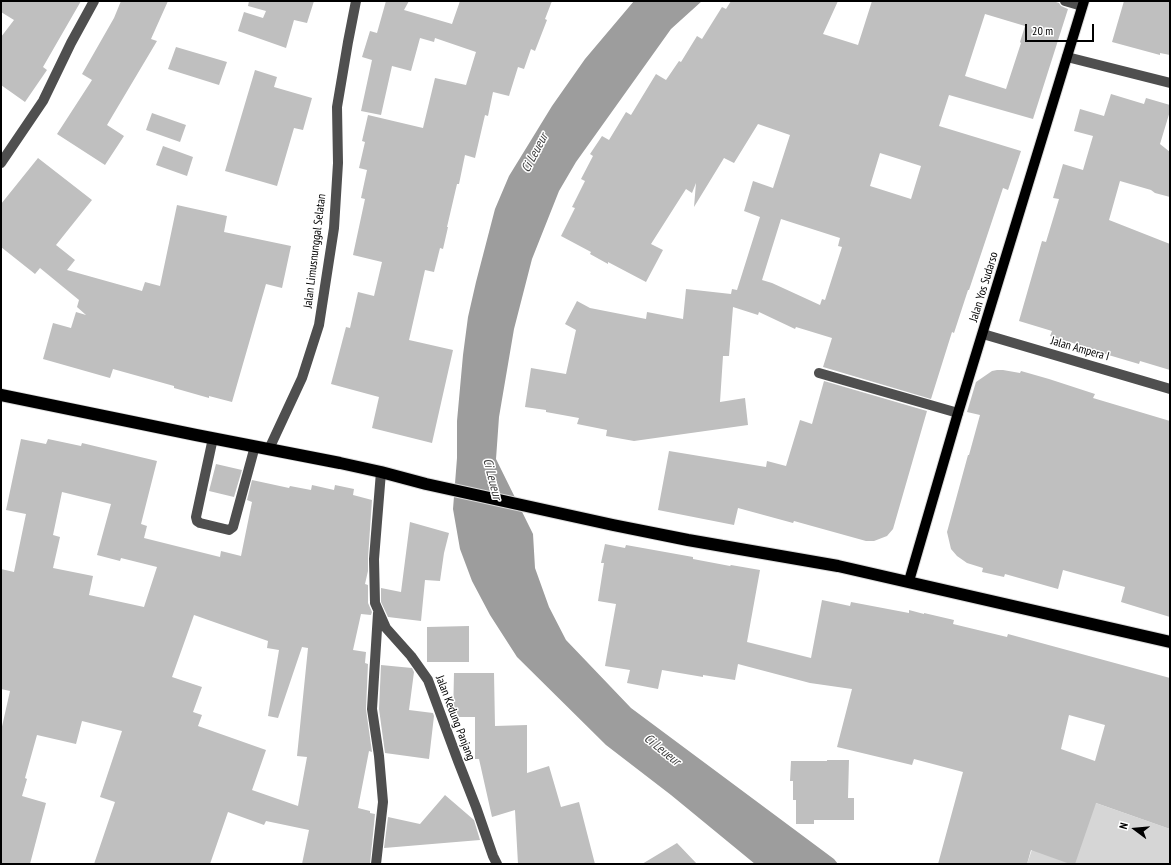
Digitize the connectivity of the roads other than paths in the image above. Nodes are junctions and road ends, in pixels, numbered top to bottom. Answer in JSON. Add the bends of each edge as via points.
{"nodes":[{"id":1,"x":94,"y":1,"type":"edge"},
{"id":2,"x":356,"y":1,"type":"edge"},
{"id":3,"x":1065,"y":1,"type":"edge"},
{"id":4,"x":1083,"y":3,"type":"edge"},
{"id":5,"x":1067,"y":57,"type":"junction"},
{"id":6,"x":1170,"y":83,"type":"edge"},
{"id":7,"x":1,"y":163,"type":"edge"},
{"id":8,"x":983,"y":334,"type":"junction"},
{"id":9,"x":819,"y":373,"type":"dead end"},
{"id":10,"x":1170,"y":389,"type":"edge"},
{"id":11,"x":2,"y":398,"type":"edge"},
{"id":12,"x":958,"y":413,"type":"junction"},
{"id":13,"x":213,"y":438,"type":"junction"},
{"id":14,"x":255,"y":446,"type":"junction"},
{"id":15,"x":269,"y":449,"type":"junction"},
{"id":16,"x":381,"y":472,"type":"junction"},
{"id":17,"x":909,"y":581,"type":"junction"},
{"id":18,"x":378,"y":611,"type":"junction"},
{"id":19,"x":1170,"y":642,"type":"edge"},
{"id":20,"x":376,"y":864,"type":"edge"},
{"id":21,"x":497,"y":864,"type":"edge"}],
"edges":[{"from":1,"to":7,"type":"street","via":[[43,101]]},
{"from":2,"to":15,"type":"street","name":"Jalan Limusnunggal Selatan","via":[[337,107],[338,164],[334,228],[319,325],[302,378]]},
{"from":3,"to":4,"type":"street"},
{"from":4,"to":5,"type":"main road","name":"Jalan Yos Sudarso"},
{"from":5,"to":6,"type":"street"},
{"from":5,"to":8,"type":"main road","name":"Jalan Yos Sudarso"},
{"from":8,"to":10,"type":"street","name":"Jalan Ampera I"},
{"from":8,"to":12,"type":"main road","name":"Jalan Yos Sudarso"},
{"from":9,"to":12,"type":"street"},
{"from":11,"to":13,"type":"highway"},
{"from":12,"to":17,"type":"main road","name":"Jalan Yos Sudarso"},
{"from":13,"to":14,"type":"highway"},
{"from":13,"to":14,"type":"street","via":[[196,517],[200,523],[229,530],[233,527]]},
{"from":14,"to":15,"type":"highway"},
{"from":15,"to":16,"type":"highway"},
{"from":16,"to":17,"type":"highway","via":[[546,511]]},
{"from":16,"to":18,"type":"street","name":"Jalan Kedung Panjang","via":[[374,559],[375,603]]},
{"from":17,"to":19,"type":"highway"},
{"from":18,"to":20,"type":"street","via":[[372,709],[383,802]]},
{"from":18,"to":21,"type":"street","name":"Jalan Kedung Panjang","via":[[386,628],[428,680]]}]}
